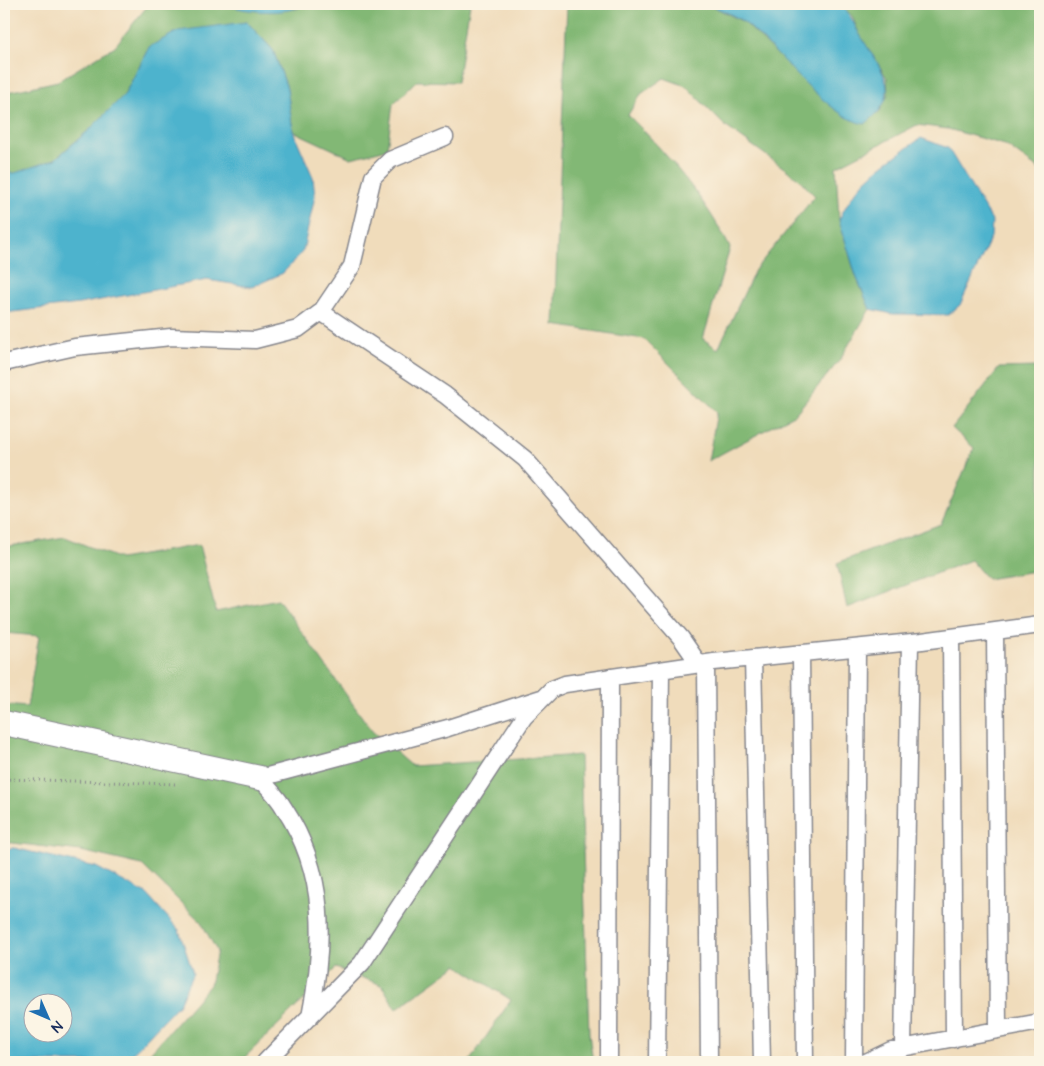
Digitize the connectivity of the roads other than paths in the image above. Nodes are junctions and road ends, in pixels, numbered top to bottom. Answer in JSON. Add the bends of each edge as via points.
{"nodes":[{"id":1,"x":446,"y":137,"type":"dead end"},
{"id":2,"x":321,"y":312,"type":"junction"},
{"id":3,"x":4,"y":363,"type":"edge"},
{"id":4,"x":1040,"y":625,"type":"edge"},
{"id":5,"x":995,"y":631,"type":"junction"},
{"id":6,"x":952,"y":637,"type":"junction"},
{"id":7,"x":910,"y":643,"type":"junction"},
{"id":8,"x":857,"y":648,"type":"junction"},
{"id":9,"x":801,"y":654,"type":"junction"},
{"id":10,"x":753,"y":658,"type":"junction"},
{"id":11,"x":703,"y":664,"type":"junction"},
{"id":12,"x":661,"y":670,"type":"junction"},
{"id":13,"x":610,"y":677,"type":"junction"},
{"id":14,"x":544,"y":697,"type":"junction"},
{"id":15,"x":4,"y":723,"type":"edge"},
{"id":16,"x":260,"y":778,"type":"junction"},
{"id":17,"x":310,"y":1017,"type":"junction"},
{"id":18,"x":1040,"y":1022,"type":"edge"},
{"id":19,"x":998,"y":1030,"type":"junction"},
{"id":20,"x":954,"y":1039,"type":"junction"},
{"id":21,"x":903,"y":1048,"type":"junction"},
{"id":22,"x":265,"y":1062,"type":"edge"},
{"id":23,"x":609,"y":1062,"type":"edge"},
{"id":24,"x":657,"y":1062,"type":"edge"},
{"id":25,"x":709,"y":1062,"type":"edge"},
{"id":26,"x":762,"y":1062,"type":"edge"},
{"id":27,"x":806,"y":1062,"type":"edge"},
{"id":28,"x":854,"y":1062,"type":"edge"},
{"id":29,"x":866,"y":1062,"type":"edge"}],
"edges":[{"from":1,"to":2,"type":"street","via":[[390,160],[373,177],[352,266]]},
{"from":2,"to":3,"type":"street","via":[[298,329],[255,340],[171,337],[75,347]]},
{"from":2,"to":11,"type":"street","via":[[445,395],[525,459]]},
{"from":4,"to":5,"type":"street"},
{"from":5,"to":6,"type":"street"},
{"from":5,"to":19,"type":"street"},
{"from":6,"to":7,"type":"street"},
{"from":6,"to":20,"type":"street"},
{"from":7,"to":8,"type":"street"},
{"from":7,"to":21,"type":"street"},
{"from":8,"to":9,"type":"street"},
{"from":8,"to":28,"type":"street"},
{"from":9,"to":10,"type":"street"},
{"from":9,"to":27,"type":"street"},
{"from":10,"to":11,"type":"street"},
{"from":10,"to":26,"type":"street"},
{"from":11,"to":12,"type":"street"},
{"from":11,"to":25,"type":"street"},
{"from":12,"to":13,"type":"street"},
{"from":12,"to":24,"type":"street"},
{"from":13,"to":14,"type":"street","via":[[565,684],[552,689]]},
{"from":13,"to":23,"type":"street"},
{"from":14,"to":16,"type":"street","via":[[448,728]]},
{"from":14,"to":17,"type":"street","via":[[524,717],[362,963]]},
{"from":15,"to":16,"type":"street"},
{"from":16,"to":17,"type":"street","via":[[284,807],[302,842],[316,881],[321,932],[318,978]]},
{"from":17,"to":22,"type":"street"},
{"from":18,"to":19,"type":"street"},
{"from":19,"to":20,"type":"street"},
{"from":20,"to":21,"type":"street"},
{"from":21,"to":29,"type":"street"}]}
